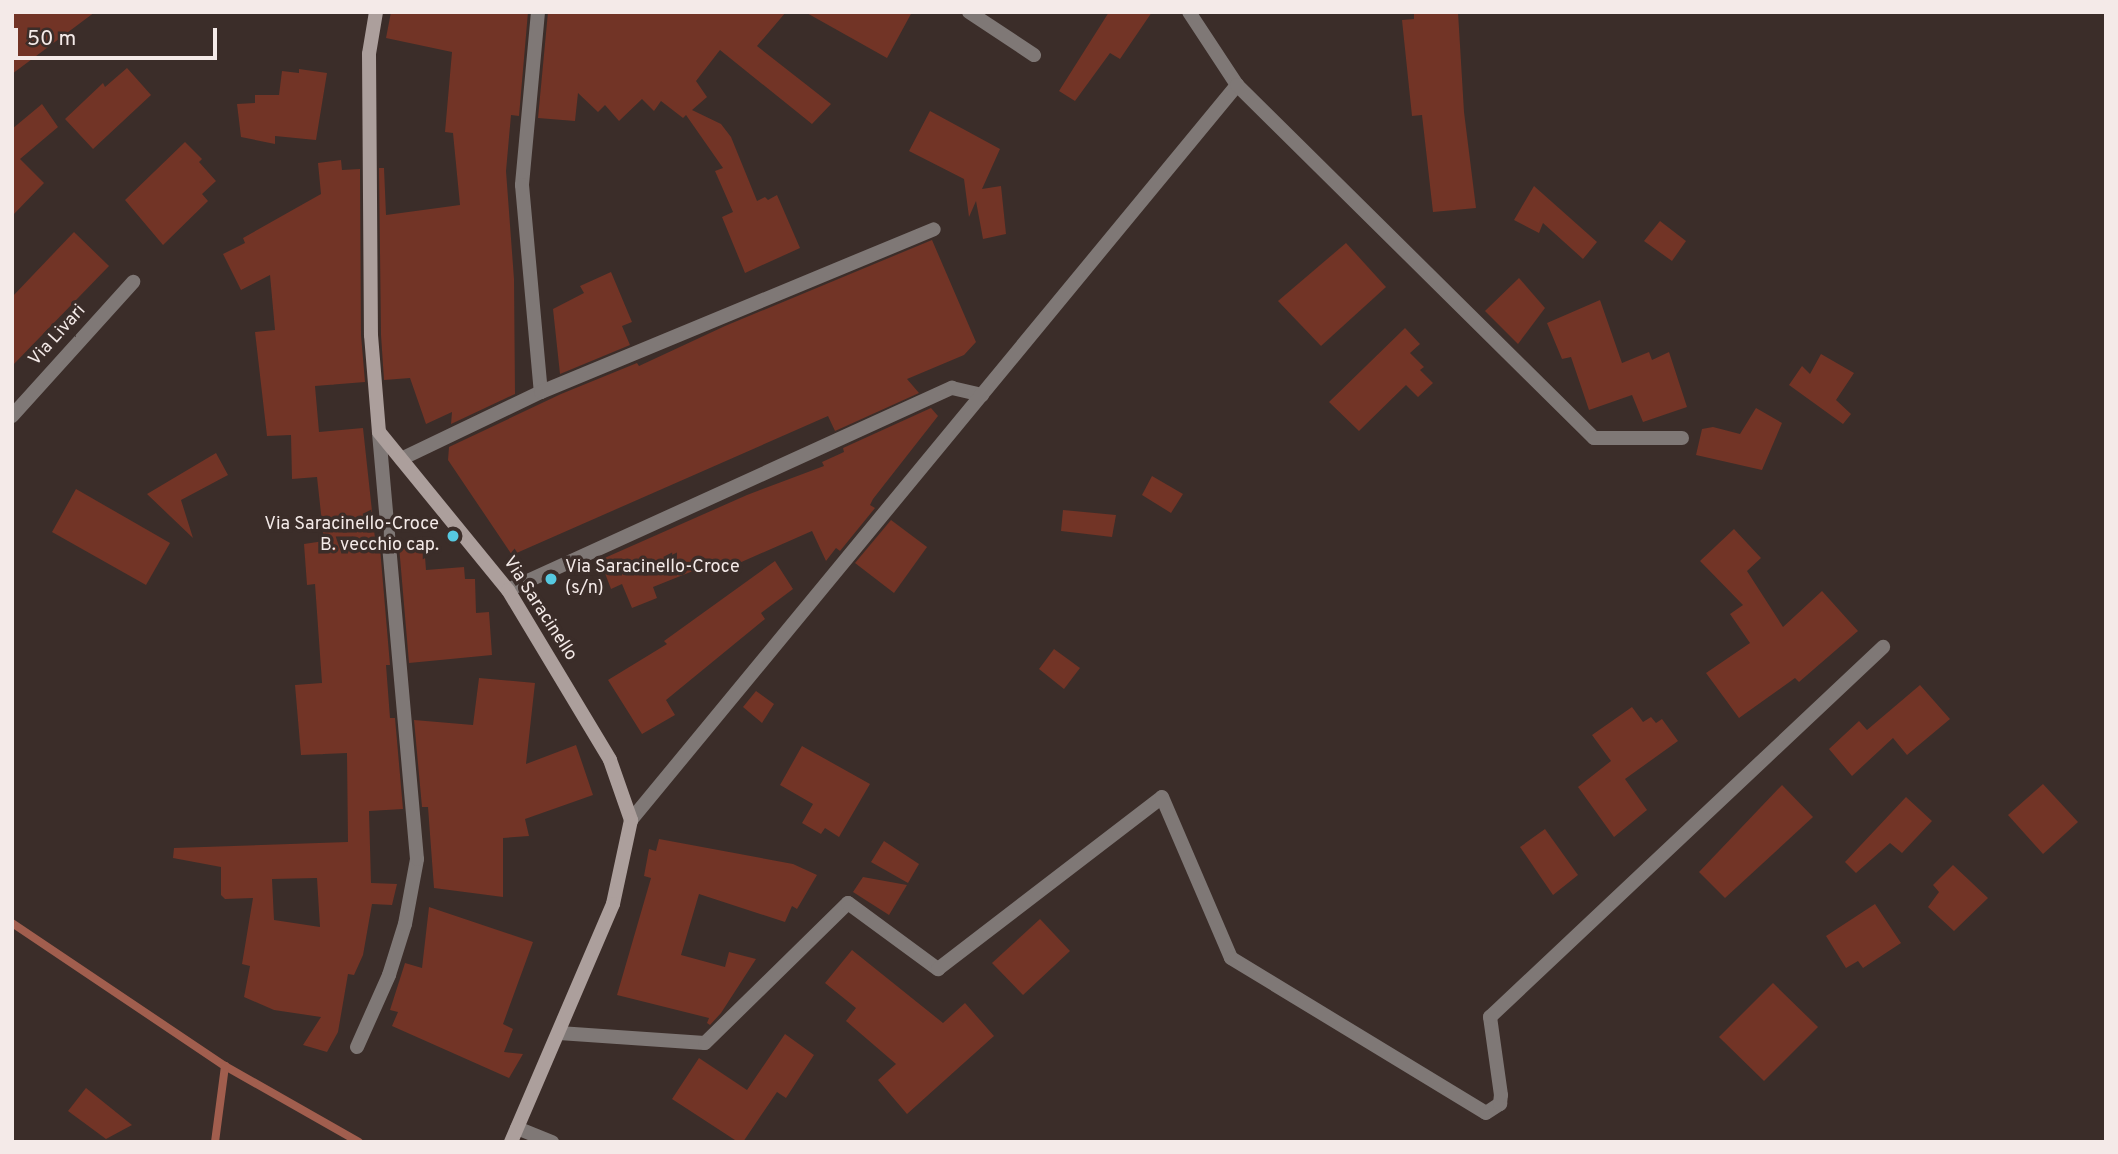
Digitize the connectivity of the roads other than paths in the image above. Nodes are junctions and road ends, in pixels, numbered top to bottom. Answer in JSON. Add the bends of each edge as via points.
{"nodes":[{"id":1,"x":376,"y":12,"type":"edge"},
{"id":2,"x":538,"y":12,"type":"edge"},
{"id":3,"x":969,"y":12,"type":"edge"},
{"id":4,"x":1189,"y":12,"type":"edge"},
{"id":5,"x":1034,"y":55,"type":"dead end"},
{"id":6,"x":1237,"y":85,"type":"junction"},
{"id":7,"x":934,"y":229,"type":"dead end"},
{"id":8,"x":133,"y":282,"type":"dead end"},
{"id":9,"x":541,"y":392,"type":"junction"},
{"id":10,"x":982,"y":395,"type":"junction"},
{"id":11,"x":12,"y":416,"type":"edge"},
{"id":12,"x":379,"y":432,"type":"junction"},
{"id":13,"x":1682,"y":438,"type":"dead end"},
{"id":14,"x":401,"y":458,"type":"junction"},
{"id":15,"x":508,"y":590,"type":"junction"},
{"id":16,"x":1883,"y":647,"type":"dead end"},
{"id":17,"x":631,"y":820,"type":"junction"},
{"id":18,"x":559,"y":1033,"type":"junction"},
{"id":19,"x":358,"y":1047,"type":"dead end"},
{"id":20,"x":514,"y":1135,"type":"edge"},
{"id":21,"x":552,"y":1142,"type":"edge"}],
"edges":[{"from":1,"to":12,"type":"street","via":[[369,54],[371,322]]},
{"from":2,"to":9,"type":"street","via":[[522,185]]},
{"from":3,"to":5,"type":"street"},
{"from":4,"to":6,"type":"street"},
{"from":6,"to":10,"type":"street"},
{"from":6,"to":13,"type":"street","via":[[1594,438]]},
{"from":7,"to":9,"type":"street"},
{"from":8,"to":11,"type":"street","name":"Via Livari"},
{"from":9,"to":14,"type":"street"},
{"from":10,"to":15,"type":"street","via":[[952,388]]},
{"from":10,"to":17,"type":"street"},
{"from":12,"to":14,"type":"street","name":"Via Saracinello"},
{"from":12,"to":19,"type":"street","via":[[417,859],[405,925]]},
{"from":14,"to":15,"type":"street","name":"Via Saracinello"},
{"from":15,"to":17,"type":"street","name":"Via Saracinello","via":[[610,760]]},
{"from":16,"to":18,"type":"street","via":[[1490,1017],[1502,1095],[1500,1104],[1486,1113],[1231,958],[1162,797],[938,969],[848,903],[705,1043]]},
{"from":17,"to":18,"type":"street","via":[[613,904]]},
{"from":18,"to":20,"type":"street"},
{"from":20,"to":21,"type":"street"}]}
